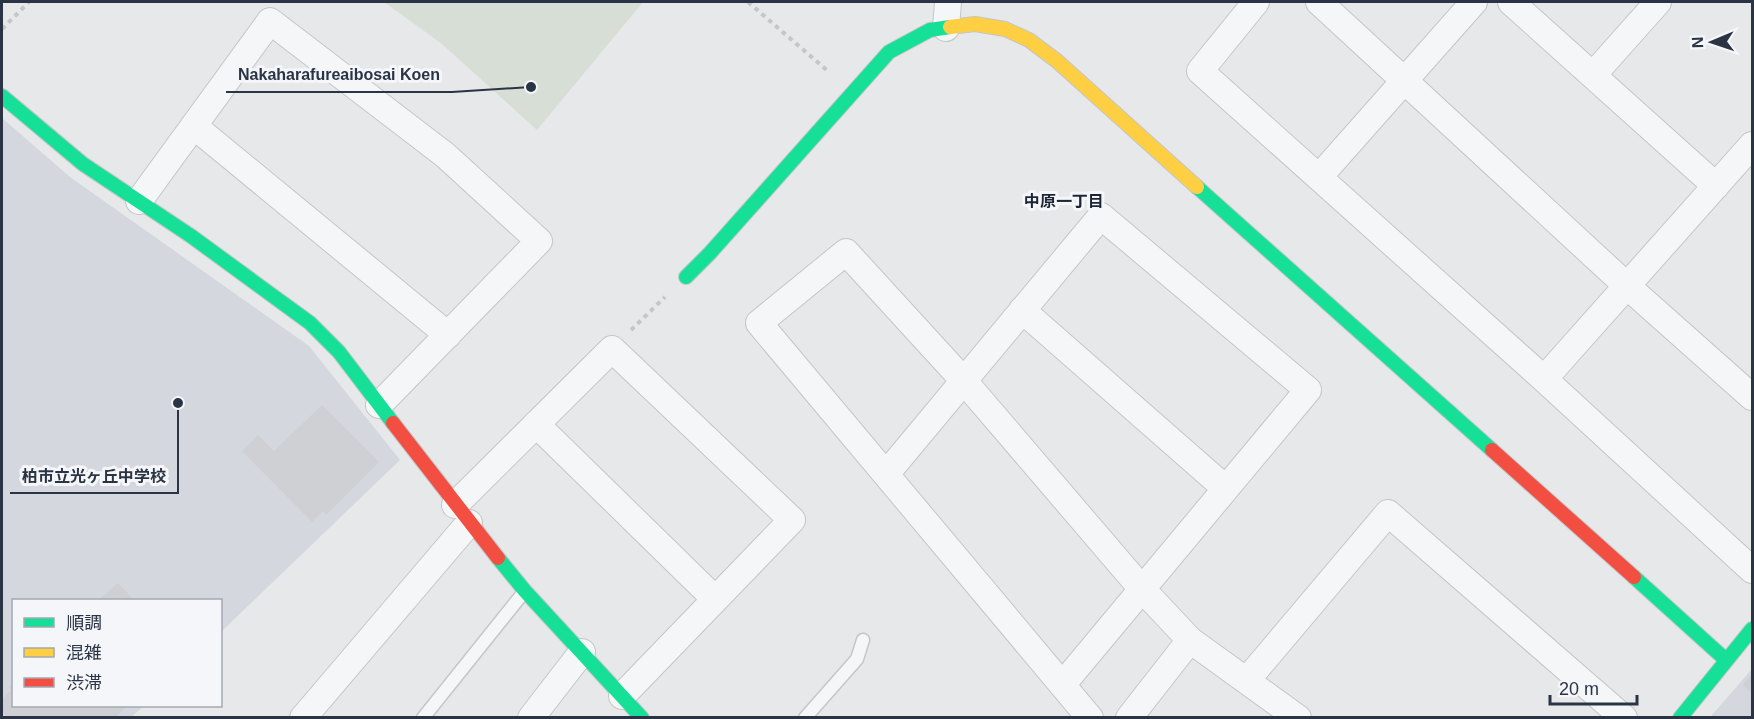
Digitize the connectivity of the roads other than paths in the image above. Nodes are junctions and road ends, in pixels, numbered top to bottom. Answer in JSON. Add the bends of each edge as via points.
{"nodes":[{"id":1,"x":948,"y":2,"type":"edge"},
{"id":2,"x":1256,"y":2,"type":"edge"},
{"id":3,"x":1319,"y":2,"type":"edge"},
{"id":4,"x":1474,"y":2,"type":"edge"},
{"id":5,"x":1511,"y":2,"type":"edge"},
{"id":6,"x":1658,"y":2,"type":"edge"},
{"id":7,"x":946,"y":28,"type":"junction"},
{"id":8,"x":1593,"y":75,"type":"junction"},
{"id":9,"x":1405,"y":80,"type":"junction"},
{"id":10,"x":2,"y":96,"type":"edge"},
{"id":11,"x":194,"y":126,"type":"junction"},
{"id":12,"x":1752,"y":145,"type":"edge"},
{"id":13,"x":1319,"y":177,"type":"junction"},
{"id":14,"x":1716,"y":186,"type":"junction"},
{"id":15,"x":139,"y":201,"type":"junction"},
{"id":16,"x":686,"y":277,"type":"road end"},
{"id":17,"x":1627,"y":286,"type":"junction"},
{"id":18,"x":1022,"y":310,"type":"junction"},
{"id":19,"x":448,"y":335,"type":"junction"},
{"id":20,"x":1545,"y":379,"type":"junction"},
{"id":21,"x":964,"y":381,"type":"junction"},
{"id":22,"x":1752,"y":397,"type":"edge"},
{"id":23,"x":379,"y":405,"type":"junction"},
{"id":24,"x":536,"y":424,"type":"junction"},
{"id":25,"x":886,"y":473,"type":"junction"},
{"id":26,"x":1225,"y":488,"type":"junction"},
{"id":27,"x":462,"y":514,"type":"junction"},
{"id":28,"x":1752,"y":570,"type":"edge"},
{"id":29,"x":1142,"y":589,"type":"junction"},
{"id":30,"x":525,"y":591,"type":"junction"},
{"id":31,"x":715,"y":599,"type":"junction"},
{"id":32,"x":1752,"y":629,"type":"edge"},
{"id":33,"x":863,"y":640,"type":"dead end"},
{"id":34,"x":1190,"y":640,"type":"junction"},
{"id":35,"x":582,"y":652,"type":"junction"},
{"id":36,"x":1726,"y":660,"type":"junction"},
{"id":37,"x":1246,"y":680,"type":"junction"},
{"id":38,"x":1063,"y":684,"type":"junction"},
{"id":39,"x":628,"y":708,"type":"edge"},
{"id":40,"x":303,"y":717,"type":"edge"},
{"id":41,"x":423,"y":717,"type":"edge"},
{"id":42,"x":531,"y":717,"type":"edge"},
{"id":43,"x":805,"y":717,"type":"edge"},
{"id":44,"x":1090,"y":717,"type":"edge"},
{"id":45,"x":1129,"y":717,"type":"edge"},
{"id":46,"x":1298,"y":717,"type":"edge"},
{"id":47,"x":1624,"y":717,"type":"edge"},
{"id":48,"x":1680,"y":717,"type":"edge"}],
"edges":[{"from":1,"to":7,"type":"street"},
{"from":2,"to":13,"type":"street","via":[[1200,71]]},
{"from":3,"to":9,"type":"street"},
{"from":4,"to":9,"type":"street"},
{"from":5,"to":8,"type":"street"},
{"from":6,"to":8,"type":"street"},
{"from":7,"to":16,"type":"street","via":[[930,30],[889,52]]},
{"from":7,"to":36,"type":"street","via":[[975,24],[1005,29],[1029,40],[1057,61]]},
{"from":8,"to":14,"type":"street"},
{"from":9,"to":13,"type":"street"},
{"from":9,"to":17,"type":"street"},
{"from":10,"to":15,"type":"street","via":[[83,164]]},
{"from":11,"to":15,"type":"street"},
{"from":11,"to":19,"type":"street"},
{"from":11,"to":19,"type":"street","via":[[270,21],[445,154],[539,241]]},
{"from":12,"to":14,"type":"street"},
{"from":13,"to":20,"type":"street"},
{"from":14,"to":17,"type":"street"},
{"from":15,"to":23,"type":"street","via":[[310,323],[339,352]]},
{"from":17,"to":20,"type":"street"},
{"from":17,"to":22,"type":"street"},
{"from":18,"to":21,"type":"street"},
{"from":18,"to":26,"type":"street"},
{"from":18,"to":26,"type":"street","via":[[1101,216],[1308,390]]},
{"from":19,"to":23,"type":"street"},
{"from":20,"to":28,"type":"street"},
{"from":21,"to":25,"type":"street"},
{"from":21,"to":25,"type":"street","via":[[846,252],[759,323]]},
{"from":21,"to":29,"type":"street"},
{"from":23,"to":27,"type":"street"},
{"from":24,"to":27,"type":"street"},
{"from":24,"to":31,"type":"street"},
{"from":24,"to":31,"type":"street","via":[[612,349],[792,520]]},
{"from":25,"to":38,"type":"street"},
{"from":26,"to":29,"type":"street"},
{"from":27,"to":30,"type":"street"},
{"from":27,"to":40,"type":"street"},
{"from":29,"to":34,"type":"street"},
{"from":29,"to":38,"type":"street"},
{"from":30,"to":35,"type":"street"},
{"from":30,"to":41,"type":"lane"},
{"from":31,"to":39,"type":"street"},
{"from":32,"to":36,"type":"street"},
{"from":33,"to":43,"type":"lane","via":[[857,659]]},
{"from":34,"to":37,"type":"street"},
{"from":34,"to":45,"type":"street"},
{"from":35,"to":39,"type":"street"},
{"from":35,"to":42,"type":"street"},
{"from":36,"to":48,"type":"street"},
{"from":37,"to":46,"type":"street"},
{"from":37,"to":47,"type":"street","via":[[1388,513]]},
{"from":38,"to":44,"type":"street"}]}
